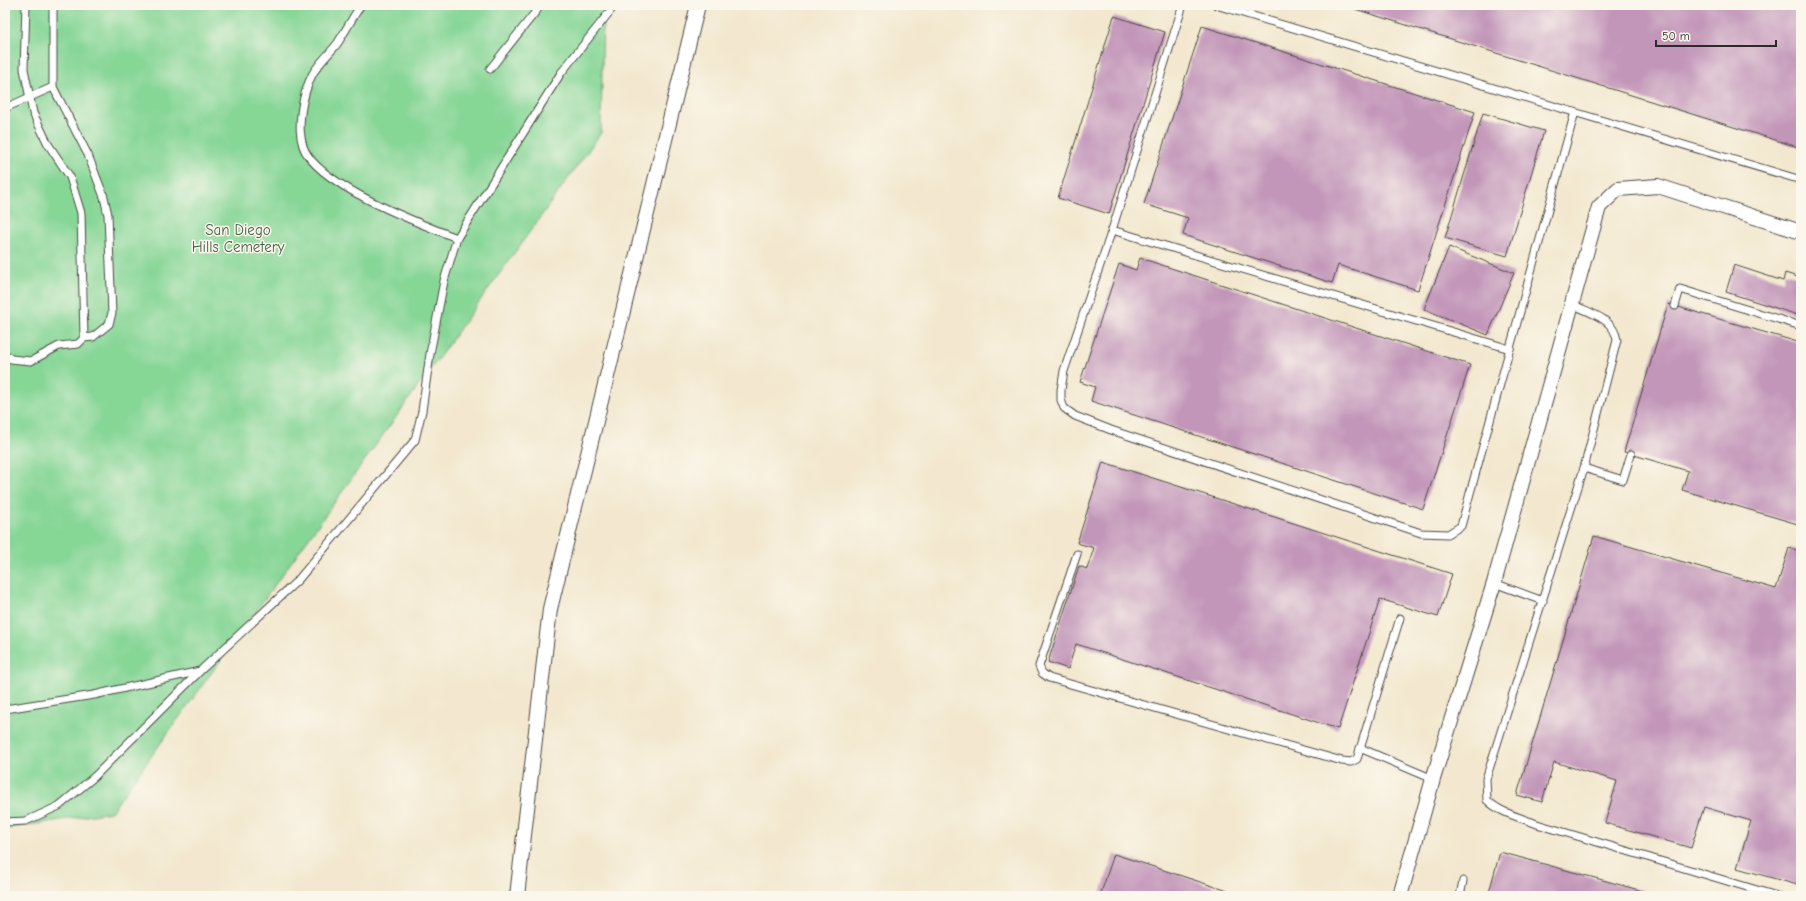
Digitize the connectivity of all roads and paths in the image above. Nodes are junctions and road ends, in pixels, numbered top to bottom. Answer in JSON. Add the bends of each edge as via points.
{"nodes":[{"id":1,"x":26,"y":5,"type":"edge"},
{"id":2,"x":53,"y":5,"type":"edge"},
{"id":3,"x":361,"y":5,"type":"edge"},
{"id":4,"x":540,"y":5,"type":"edge"},
{"id":5,"x":612,"y":5,"type":"edge"},
{"id":6,"x":698,"y":5,"type":"edge"},
{"id":7,"x":1183,"y":5,"type":"edge"},
{"id":8,"x":1216,"y":5,"type":"edge"},
{"id":9,"x":490,"y":69,"type":"dead end"},
{"id":10,"x":53,"y":87,"type":"junction"},
{"id":11,"x":31,"y":96,"type":"junction"},
{"id":12,"x":5,"y":108,"type":"edge"},
{"id":13,"x":1575,"y":112,"type":"junction"},
{"id":14,"x":1801,"y":180,"type":"edge"},
{"id":15,"x":1112,"y":230,"type":"junction"},
{"id":16,"x":1801,"y":232,"type":"edge"},
{"id":17,"x":457,"y":238,"type":"junction"},
{"id":18,"x":1572,"y":304,"type":"junction"},
{"id":19,"x":1675,"y":306,"type":"dead end"},
{"id":20,"x":1801,"y":326,"type":"edge"},
{"id":21,"x":84,"y":338,"type":"junction"},
{"id":22,"x":1510,"y":350,"type":"junction"},
{"id":23,"x":5,"y":354,"type":"edge"},
{"id":24,"x":1631,"y":454,"type":"dead end"},
{"id":25,"x":1584,"y":468,"type":"junction"},
{"id":26,"x":1077,"y":554,"type":"dead end"},
{"id":27,"x":1494,"y":583,"type":"junction"},
{"id":28,"x":1542,"y":601,"type":"junction"},
{"id":29,"x":1400,"y":618,"type":"dead end"},
{"id":30,"x":200,"y":671,"type":"junction"},
{"id":31,"x":5,"y":709,"type":"edge"},
{"id":32,"x":1360,"y":748,"type":"junction"},
{"id":33,"x":1433,"y":779,"type":"junction"},
{"id":34,"x":5,"y":822,"type":"edge"},
{"id":35,"x":1463,"y":881,"type":"dead end"},
{"id":36,"x":517,"y":896,"type":"edge"},
{"id":37,"x":1400,"y":896,"type":"edge"},
{"id":38,"x":1460,"y":896,"type":"edge"},
{"id":39,"x":1777,"y":896,"type":"edge"}],
"edges":[{"from":1,"to":11,"type":"lane","via":[[24,69]]},
{"from":2,"to":10,"type":"lane"},
{"from":3,"to":17,"type":"lane","via":[[337,43],[312,74],[303,100],[300,128],[303,147],[316,165],[346,188],[410,220]]},
{"from":4,"to":9,"type":"lane"},
{"from":5,"to":17,"type":"lane","via":[[611,10],[561,74]]},
{"from":6,"to":36,"type":"street","via":[[550,609]]},
{"from":7,"to":15,"type":"lane"},
{"from":8,"to":13,"type":"lane"},
{"from":10,"to":11,"type":"lane"},
{"from":10,"to":21,"type":"lane","via":[[88,155],[108,214],[111,320],[93,337]]},
{"from":11,"to":12,"type":"lane"},
{"from":11,"to":21,"type":"lane","via":[[33,114],[48,144],[70,177],[81,213]]},
{"from":13,"to":14,"type":"lane"},
{"from":13,"to":22,"type":"lane"},
{"from":15,"to":22,"type":"lane"},
{"from":15,"to":22,"type":"lane","via":[[1064,371],[1061,400],[1064,408],[1075,416],[1111,430],[1421,534],[1448,534],[1461,526]]},
{"from":16,"to":18,"type":"street","via":[[1658,186],[1618,189],[1599,207]]},
{"from":17,"to":30,"type":"lane","via":[[444,280],[415,440],[298,580]]},
{"from":18,"to":25,"type":"lane","via":[[1608,322],[1616,333],[1617,340]]},
{"from":18,"to":27,"type":"street"},
{"from":19,"to":20,"type":"lane","via":[[1680,289]]},
{"from":21,"to":23,"type":"lane","via":[[78,344],[59,346],[31,361],[12,359]]},
{"from":24,"to":25,"type":"lane","via":[[1623,480]]},
{"from":25,"to":28,"type":"lane"},
{"from":26,"to":32,"type":"lane","via":[[1039,666],[1042,673],[1049,678],[1342,762],[1356,760]]},
{"from":27,"to":28,"type":"lane"},
{"from":27,"to":33,"type":"street"},
{"from":28,"to":39,"type":"lane","via":[[1486,780],[1486,800],[1506,813],[1537,824]]},
{"from":29,"to":32,"type":"lane"},
{"from":30,"to":31,"type":"lane","via":[[94,695]]},
{"from":30,"to":34,"type":"lane","via":[[94,777],[59,806],[26,821]]},
{"from":32,"to":33,"type":"lane"},
{"from":33,"to":37,"type":"street"},
{"from":35,"to":38,"type":"lane"}]}
